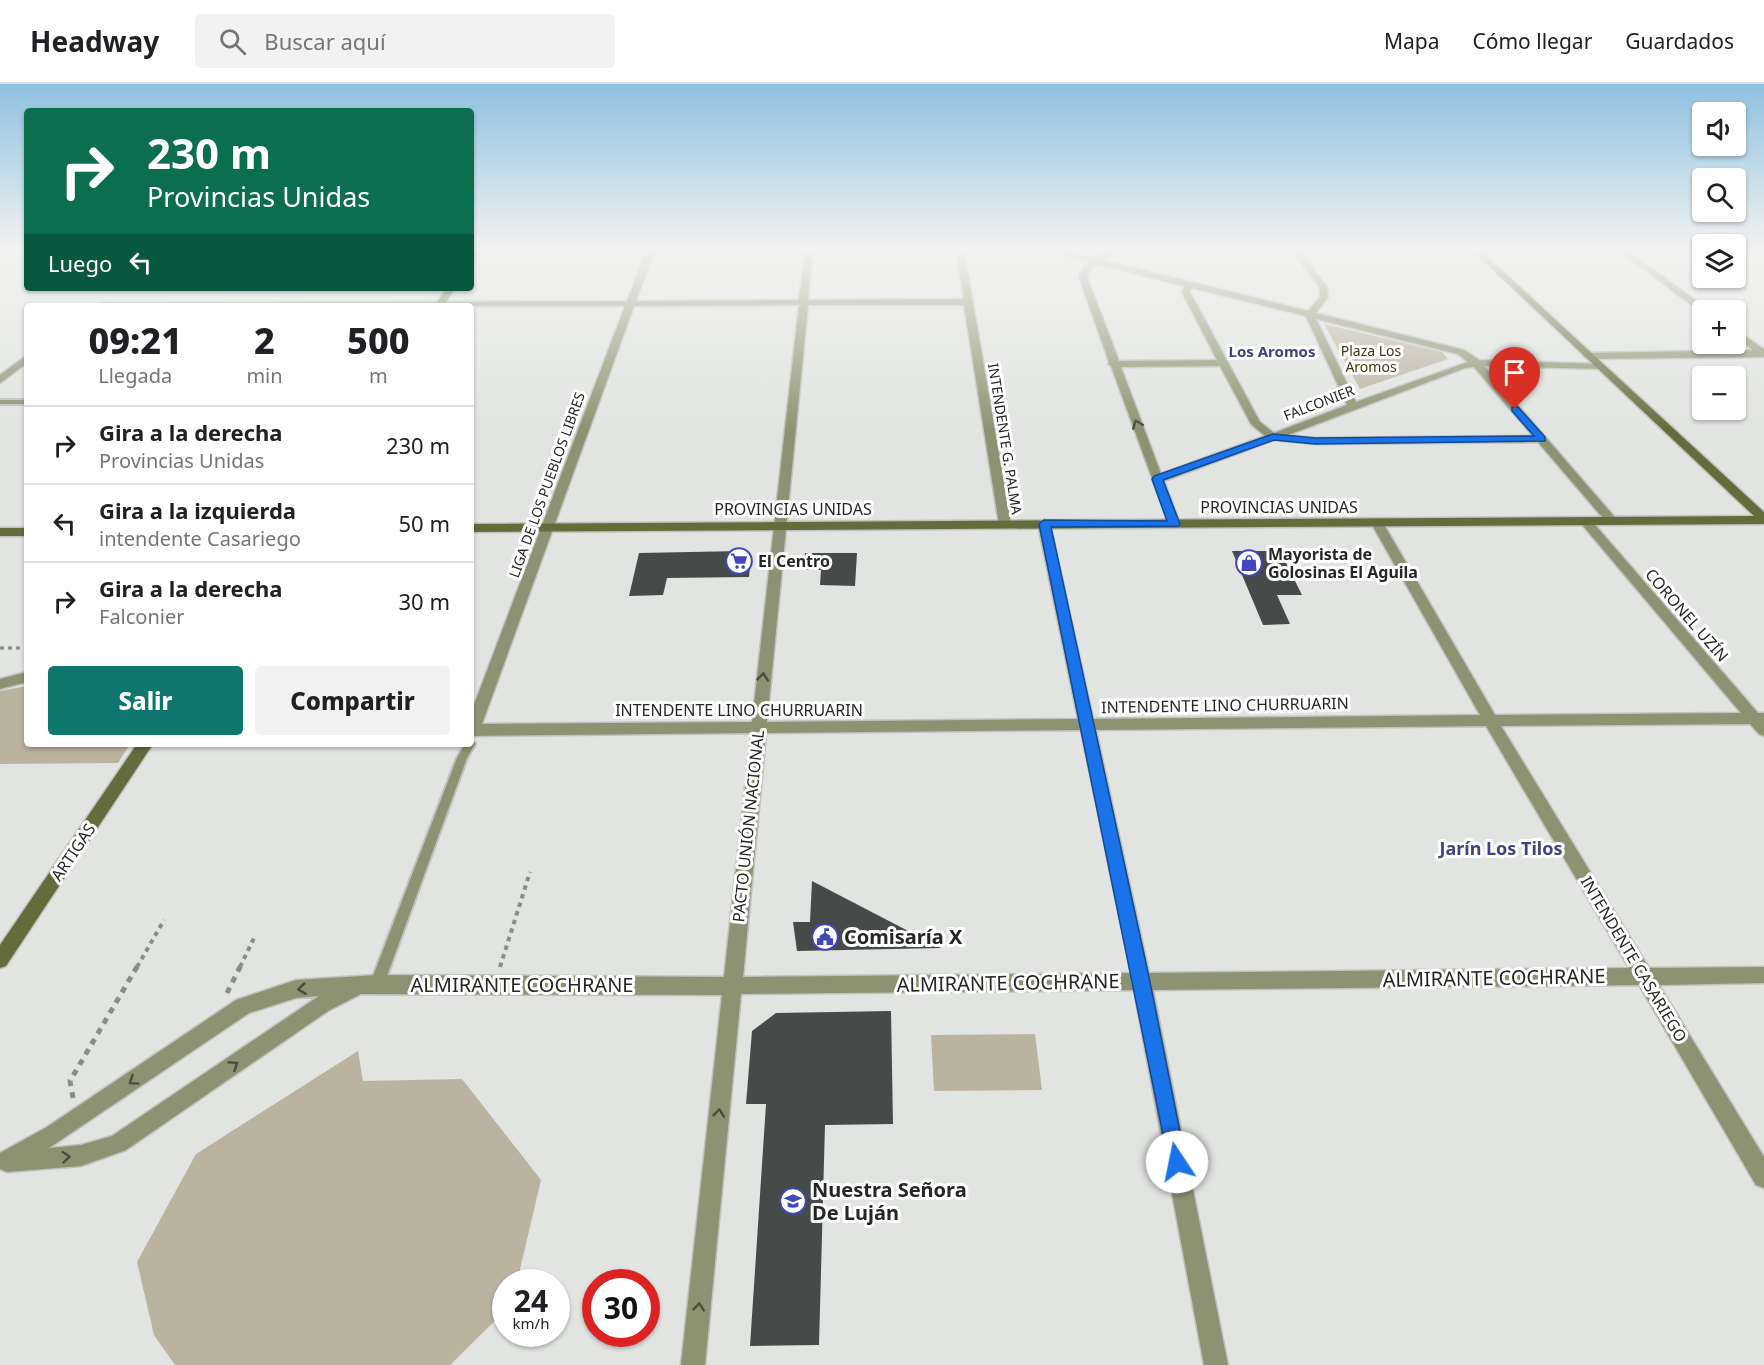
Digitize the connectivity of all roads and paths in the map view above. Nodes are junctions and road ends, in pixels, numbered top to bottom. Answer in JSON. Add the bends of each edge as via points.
{"nodes":[{"id":1,"x":627,"y":311,"type":"edge"},
{"id":2,"x":803,"y":311,"type":"edge"},
{"id":3,"x":970,"y":311,"type":"edge"},
{"id":4,"x":1095,"y":311,"type":"edge"},
{"id":5,"x":1196,"y":311,"type":"edge"},
{"id":6,"x":1297,"y":311,"type":"edge"},
{"id":7,"x":1313,"y":311,"type":"edge"},
{"id":8,"x":1541,"y":311,"type":"edge"},
{"id":9,"x":1310,"y":314,"type":"junction"},
{"id":10,"x":1746,"y":340,"type":"edge"},
{"id":11,"x":1764,"y":354,"type":"edge"},
{"id":12,"x":1588,"y":356,"type":"junction"},
{"id":13,"x":24,"y":360,"type":"edge"},
{"id":14,"x":1223,"y":363,"type":"junction"},
{"id":15,"x":1476,"y":363,"type":"junction"},
{"id":16,"x":1113,"y":364,"type":"junction"},
{"id":17,"x":1600,"y":366,"type":"junction"},
{"id":18,"x":0,"y":380,"type":"edge"},
{"id":19,"x":0,"y":402,"type":"edge"},
{"id":20,"x":24,"y":402,"type":"edge"},
{"id":21,"x":1353,"y":406,"type":"junction"},
{"id":22,"x":1273,"y":436,"type":"junction"},
{"id":23,"x":1541,"y":439,"type":"junction"},
{"id":24,"x":1158,"y":479,"type":"junction"},
{"id":25,"x":1764,"y":519,"type":"edge"},
{"id":26,"x":1585,"y":521,"type":"junction"},
{"id":27,"x":1611,"y":521,"type":"junction"},
{"id":28,"x":1005,"y":524,"type":"junction"},
{"id":29,"x":1044,"y":524,"type":"junction"},
{"id":30,"x":1174,"y":524,"type":"junction"},
{"id":31,"x":1377,"y":524,"type":"junction"},
{"id":32,"x":779,"y":526,"type":"junction"},
{"id":33,"x":474,"y":528,"type":"edge"},
{"id":34,"x":548,"y":528,"type":"junction"},
{"id":35,"x":0,"y":532,"type":"edge"},
{"id":36,"x":24,"y":532,"type":"edge"},
{"id":37,"x":0,"y":648,"type":"edge"},
{"id":38,"x":24,"y":648,"type":"edge"},
{"id":39,"x":24,"y":678,"type":"edge"},
{"id":40,"x":0,"y":684,"type":"edge"},
{"id":41,"x":1490,"y":720,"type":"junction"},
{"id":42,"x":1761,"y":722,"type":"edge"},
{"id":43,"x":1087,"y":725,"type":"junction"},
{"id":44,"x":758,"y":728,"type":"junction"},
{"id":45,"x":474,"y":729,"type":"edge"},
{"id":46,"x":143,"y":747,"type":"edge"},
{"id":47,"x":469,"y":747,"type":"edge"},
{"id":48,"x":530,"y":872,"type":"dead end"},
{"id":49,"x":164,"y":921,"type":"dead end"},
{"id":50,"x":254,"y":938,"type":"dead end"},
{"id":51,"x":0,"y":960,"type":"edge"},
{"id":52,"x":1764,"y":975,"type":"edge"},
{"id":53,"x":1645,"y":977,"type":"junction"},
{"id":54,"x":1142,"y":982,"type":"junction"},
{"id":55,"x":368,"y":984,"type":"junction"},
{"id":56,"x":495,"y":985,"type":"junction"},
{"id":57,"x":732,"y":986,"type":"junction"},
{"id":58,"x":222,"y":1021,"type":"junction"},
{"id":59,"x":76,"y":1120,"type":"junction"},
{"id":60,"x":4,"y":1161,"type":"edge"},
{"id":61,"x":1764,"y":1177,"type":"edge"},
{"id":62,"x":693,"y":1365,"type":"edge"},
{"id":63,"x":1216,"y":1365,"type":"edge"}],
"edges":[{"from":1,"to":34,"type":"street","name":"LIGA DE LOS PUEBLOS LIBRES"},
{"from":2,"to":32,"type":"street","name":"PACTO UNIÓN NACIONAL"},
{"from":3,"to":28,"type":"street","name":"INTENDENTE G. PALMA"},
{"from":4,"to":16,"type":"street"},
{"from":5,"to":14,"type":"street"},
{"from":6,"to":9,"type":"street"},
{"from":7,"to":9,"type":"street"},
{"from":8,"to":12,"type":"street"},
{"from":9,"to":15,"type":"street","via":[[1456,351]]},
{"from":9,"to":21,"type":"street"},
{"from":10,"to":11,"type":"street"},
{"from":11,"to":12,"type":"street"},
{"from":12,"to":17,"type":"street"},
{"from":13,"to":18,"type":"street"},
{"from":14,"to":16,"type":"street"},
{"from":14,"to":22,"type":"street","via":[[1256,424]]},
{"from":15,"to":17,"type":"street","name":"FALCONIER"},
{"from":15,"to":21,"type":"street","name":"FALCONIER"},
{"from":15,"to":23,"type":"street"},
{"from":24,"to":16,"type":"street","one_way":true},
{"from":17,"to":25,"type":"street"},
{"from":19,"to":20,"type":"lane"},
{"from":21,"to":22,"type":"street","name":"FALCONIER"},
{"from":22,"to":23,"type":"street","via":[[1315,441]]},
{"from":22,"to":24,"type":"street","name":"FALCONIER"},
{"from":23,"to":27,"type":"street"},
{"from":24,"to":30,"type":"street"},
{"from":25,"to":27,"type":"street","name":"PROVINCIAS UNIDAS"},
{"from":26,"to":27,"type":"street","name":"PROVINCIAS UNIDAS"},
{"from":26,"to":31,"type":"street","name":"PROVINCIAS UNIDAS"},
{"from":26,"to":42,"type":"street","name":"CORONEL UZÍN"},
{"from":28,"to":29,"type":"street","name":"PROVINCIAS UNIDAS"},
{"from":28,"to":32,"type":"street","name":"PROVINCIAS UNIDAS"},
{"from":29,"to":30,"type":"street","name":"PROVINCIAS UNIDAS"},
{"from":29,"to":43,"type":"street"},
{"from":30,"to":31,"type":"street","name":"PROVINCIAS UNIDAS"},
{"from":31,"to":41,"type":"street","name":"INTENDENTE CASARIEGO"},
{"from":32,"to":34,"type":"street","name":"PROVINCIAS UNIDAS"},
{"from":44,"to":32,"type":"street","name":"PACTO UNIÓN NACIONAL","one_way":true},
{"from":33,"to":34,"type":"street","name":"PROVINCIAS UNIDAS"},
{"from":34,"to":45,"type":"street","name":"LIGA DE LOS PUEBLOS LIBRES"},
{"from":35,"to":36,"type":"street"},
{"from":37,"to":38,"type":"path"},
{"from":39,"to":40,"type":"street"},
{"from":41,"to":42,"type":"street","name":"INTENDENTE LINO CHURRUARIN"},
{"from":41,"to":43,"type":"street","name":"INTENDENTE LINO CHURRUARIN"},
{"from":41,"to":53,"type":"street","name":"INTENDENTE CASARIEGO"},
{"from":43,"to":44,"type":"street","name":"INTENDENTE LINO CHURRUARIN"},
{"from":43,"to":54,"type":"street"},
{"from":44,"to":45,"type":"street","name":"INTENDENTE LINO CHURRUARIN"},
{"from":44,"to":57,"type":"street","name":"PACTO UNIÓN NACIONAL"},
{"from":46,"to":51,"type":"street","name":"ARTIGAS"},
{"from":47,"to":55,"type":"lane"},
{"from":48,"to":56,"type":"path"},
{"from":49,"to":59,"type":"path","via":[[69,1081]]},
{"from":50,"to":58,"type":"path","via":[[219,1011]]},
{"from":52,"to":53,"type":"street","name":"ALMIRANTE COCHRANE"},
{"from":53,"to":54,"type":"street","name":"ALMIRANTE COCHRANE"},
{"from":53,"to":61,"type":"street","name":"INTENDENTE CASARIEGO"},
{"from":54,"to":57,"type":"street","name":"ALMIRANTE COCHRANE"},
{"from":54,"to":63,"type":"street"},
{"from":55,"to":56,"type":"street","name":"ALMIRANTE COCHRANE"},
{"from":55,"to":58,"type":"street","name":"ALMIRANTE COCHRANE","one_way":true,"via":[[296,989],[243,1006]]},
{"from":60,"to":55,"type":"street","name":"ALMIRANTE COCHRANE","one_way":true,"via":[[87,1156],[119,1143],[321,1005]]},
{"from":56,"to":57,"type":"street","name":"ALMIRANTE COCHRANE"},
{"from":62,"to":57,"type":"street","name":"PACTO UNIÓN NACIONAL","one_way":true},
{"from":58,"to":59,"type":"street","name":"ALMIRANTE COCHRANE","one_way":true},
{"from":59,"to":60,"type":"street","name":"ALMIRANTE COCHRANE","via":[[30,1150]]}]}
